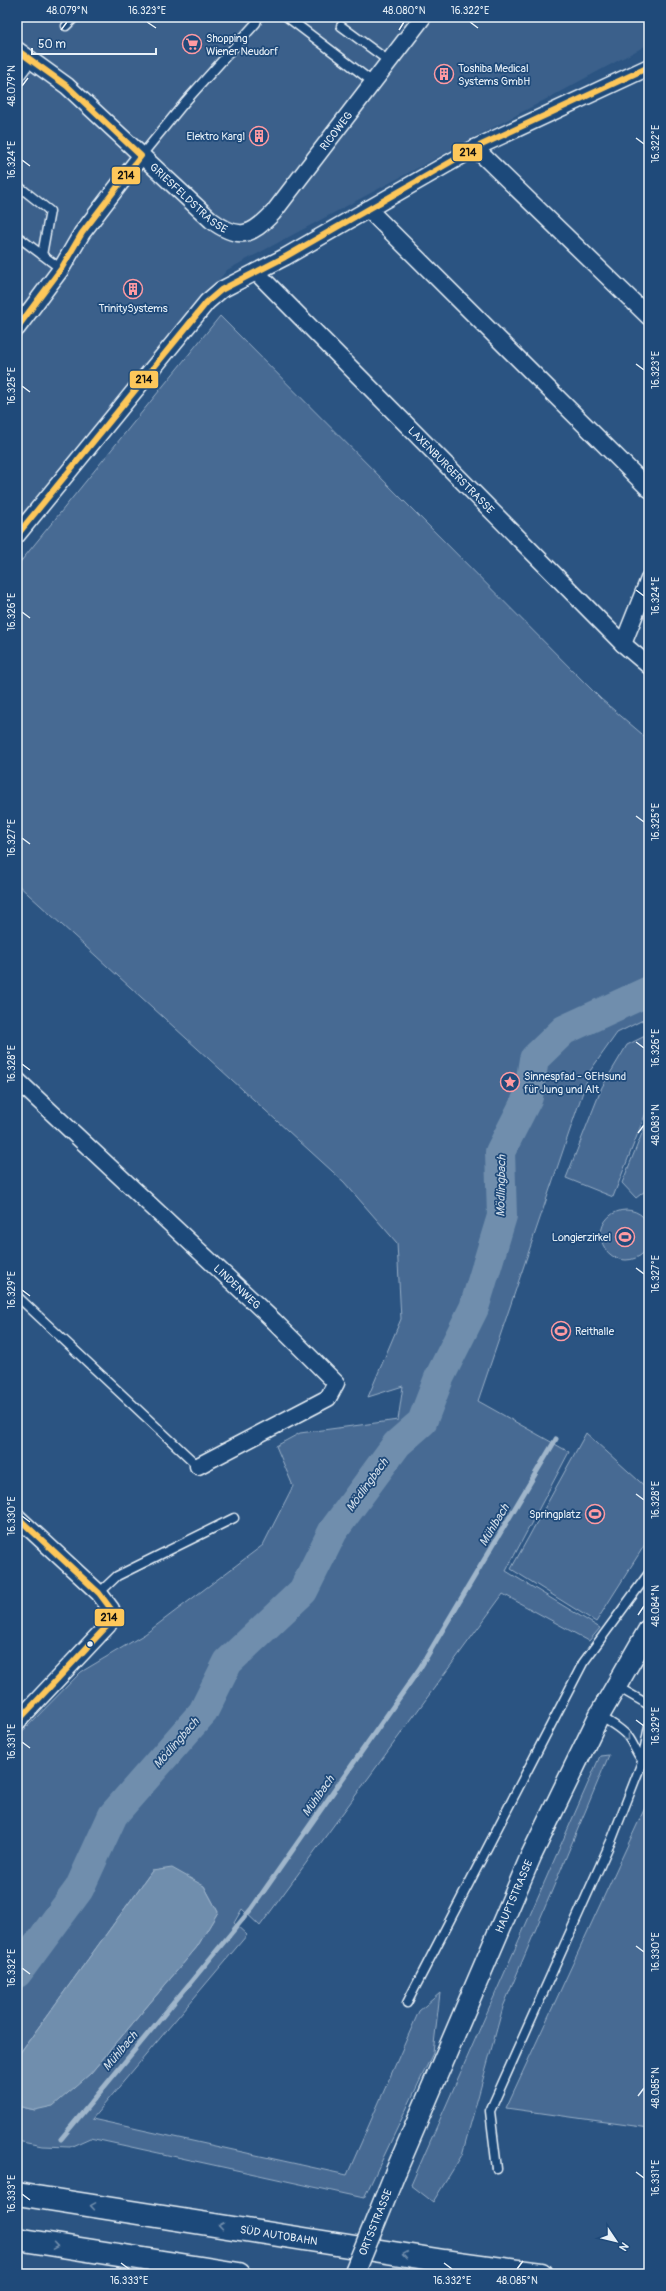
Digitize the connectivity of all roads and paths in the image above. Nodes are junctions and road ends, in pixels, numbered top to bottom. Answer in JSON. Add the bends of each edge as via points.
{"nodes":[{"id":1,"x":75,"y":17,"type":"edge"},
{"id":2,"x":258,"y":17,"type":"edge"},
{"id":3,"x":287,"y":17,"type":"edge"},
{"id":4,"x":423,"y":17,"type":"edge"},
{"id":5,"x":66,"y":26,"type":"dead end"},
{"id":6,"x":341,"y":26,"type":"dead end"},
{"id":7,"x":17,"y":50,"type":"edge"},
{"id":8,"x":32,"y":60,"type":"junction"},
{"id":9,"x":390,"y":62,"type":"junction"},
{"id":10,"x":649,"y":67,"type":"edge"},
{"id":11,"x":17,"y":80,"type":"edge"},
{"id":12,"x":374,"y":83,"type":"junction"},
{"id":13,"x":475,"y":148,"type":"junction"},
{"id":14,"x":141,"y":156,"type":"junction"},
{"id":15,"x":17,"y":185,"type":"edge"},
{"id":16,"x":368,"y":209,"type":"junction"},
{"id":17,"x":240,"y":233,"type":"joint"},
{"id":18,"x":17,"y":236,"type":"edge"},
{"id":19,"x":42,"y":255,"type":"junction"},
{"id":20,"x":61,"y":269,"type":"junction"},
{"id":21,"x":256,"y":272,"type":"junction"},
{"id":22,"x":649,"y":317,"type":"edge"},
{"id":23,"x":17,"y":328,"type":"edge"},
{"id":24,"x":649,"y":489,"type":"edge"},
{"id":25,"x":17,"y":535,"type":"edge"},
{"id":26,"x":649,"y":579,"type":"edge"},
{"id":27,"x":623,"y":644,"type":"junction"},
{"id":28,"x":649,"y":666,"type":"edge"},
{"id":29,"x":17,"y":1080,"type":"edge"},
{"id":30,"x":17,"y":1296,"type":"edge"},
{"id":31,"x":198,"y":1466,"type":"joint"},
{"id":32,"x":17,"y":1516,"type":"edge"},
{"id":33,"x":234,"y":1518,"type":"dead end"},
{"id":34,"x":649,"y":1573,"type":"edge"},
{"id":35,"x":99,"y":1593,"type":"junction"},
{"id":36,"x":649,"y":1629,"type":"edge"},
{"id":37,"x":616,"y":1686,"type":"junction"},
{"id":38,"x":649,"y":1705,"type":"edge"},
{"id":39,"x":600,"y":1716,"type":"junction"},
{"id":40,"x":17,"y":1722,"type":"edge"},
{"id":41,"x":649,"y":1726,"type":"edge"},
{"id":42,"x":646,"y":1764,"type":"edge"},
{"id":43,"x":407,"y":2003,"type":"dead end"},
{"id":44,"x":497,"y":2169,"type":"dead end"},
{"id":45,"x":396,"y":2171,"type":"joint"},
{"id":46,"x":17,"y":2194,"type":"edge"},
{"id":47,"x":17,"y":2239,"type":"edge"},
{"id":48,"x":239,"y":2274,"type":"edge"},
{"id":49,"x":354,"y":2274,"type":"edge"},
{"id":50,"x":541,"y":2274,"type":"edge"}],
"edges":[{"from":1,"to":5,"type":"lane"},
{"from":2,"to":14,"type":"lane","via":[[256,24],[185,102]]},
{"from":3,"to":12,"type":"lane"},
{"from":4,"to":9,"type":"street","name":"RICOWEG"},
{"from":6,"to":9,"type":"lane"},
{"from":7,"to":8,"type":"street","name":"GRIESFELDSTRASSE"},
{"from":8,"to":11,"type":"lane"},
{"from":8,"to":14,"type":"street","name":"GRIESFELDSTRASSE","via":[[67,86]]},
{"from":9,"to":12,"type":"street","name":"RICOWEG"},
{"from":10,"to":13,"type":"street"},
{"from":12,"to":17,"type":"street","name":"RICOWEG","via":[[273,212],[258,228]]},
{"from":13,"to":16,"type":"street"},
{"from":13,"to":22,"type":"street"},
{"from":14,"to":17,"type":"street","name":"GRIESFELDSTRASSE","via":[[223,229]]},
{"from":14,"to":20,"type":"street","name":"GRIESFELDSTRASSE","via":[[82,233]]},
{"from":15,"to":19,"type":"lane","via":[[50,211]]},
{"from":16,"to":21,"type":"street"},
{"from":16,"to":24,"type":"street"},
{"from":18,"to":19,"type":"lane"},
{"from":19,"to":20,"type":"lane"},
{"from":20,"to":23,"type":"street","name":"GRIESFELDSTRASSE"},
{"from":21,"to":25,"type":"street","via":[[221,290],[207,302]]},
{"from":21,"to":27,"type":"street","name":"LAXENBURGERSTRASSE"},
{"from":26,"to":27,"type":"street"},
{"from":27,"to":28,"type":"street","name":"LAXENBURGERSTRASSE"},
{"from":29,"to":31,"type":"street","name":"LINDENWEG","via":[[336,1383],[328,1398]]},
{"from":30,"to":31,"type":"lane"},
{"from":32,"to":35,"type":"street"},
{"from":33,"to":35,"type":"lane","via":[[117,1576]]},
{"from":34,"to":43,"type":"lane","via":[[583,1663]]},
{"from":35,"to":40,"type":"street","via":[[111,1609],[108,1625]]},
{"from":36,"to":37,"type":"street","name":"HAUPTSTRASSE"},
{"from":37,"to":38,"type":"lane"},
{"from":37,"to":39,"type":"street","name":"HAUPTSTRASSE"},
{"from":39,"to":42,"type":"lane","one_way":true,"via":[[629,1738]]},
{"from":39,"to":45,"type":"street","name":"HAUPTSTRASSE","via":[[532,1856]]},
{"from":41,"to":42,"type":"lane"},
{"from":42,"to":44,"type":"lane","via":[[490,2111]]},
{"from":45,"to":49,"type":"street","name":"ORTSSTRASSE","bridge":true},
{"from":50,"to":46,"type":"highway","name":"SÜD AUTOBAHN","one_way":true},
{"from":47,"to":48,"type":"highway","one_way":true}]}
